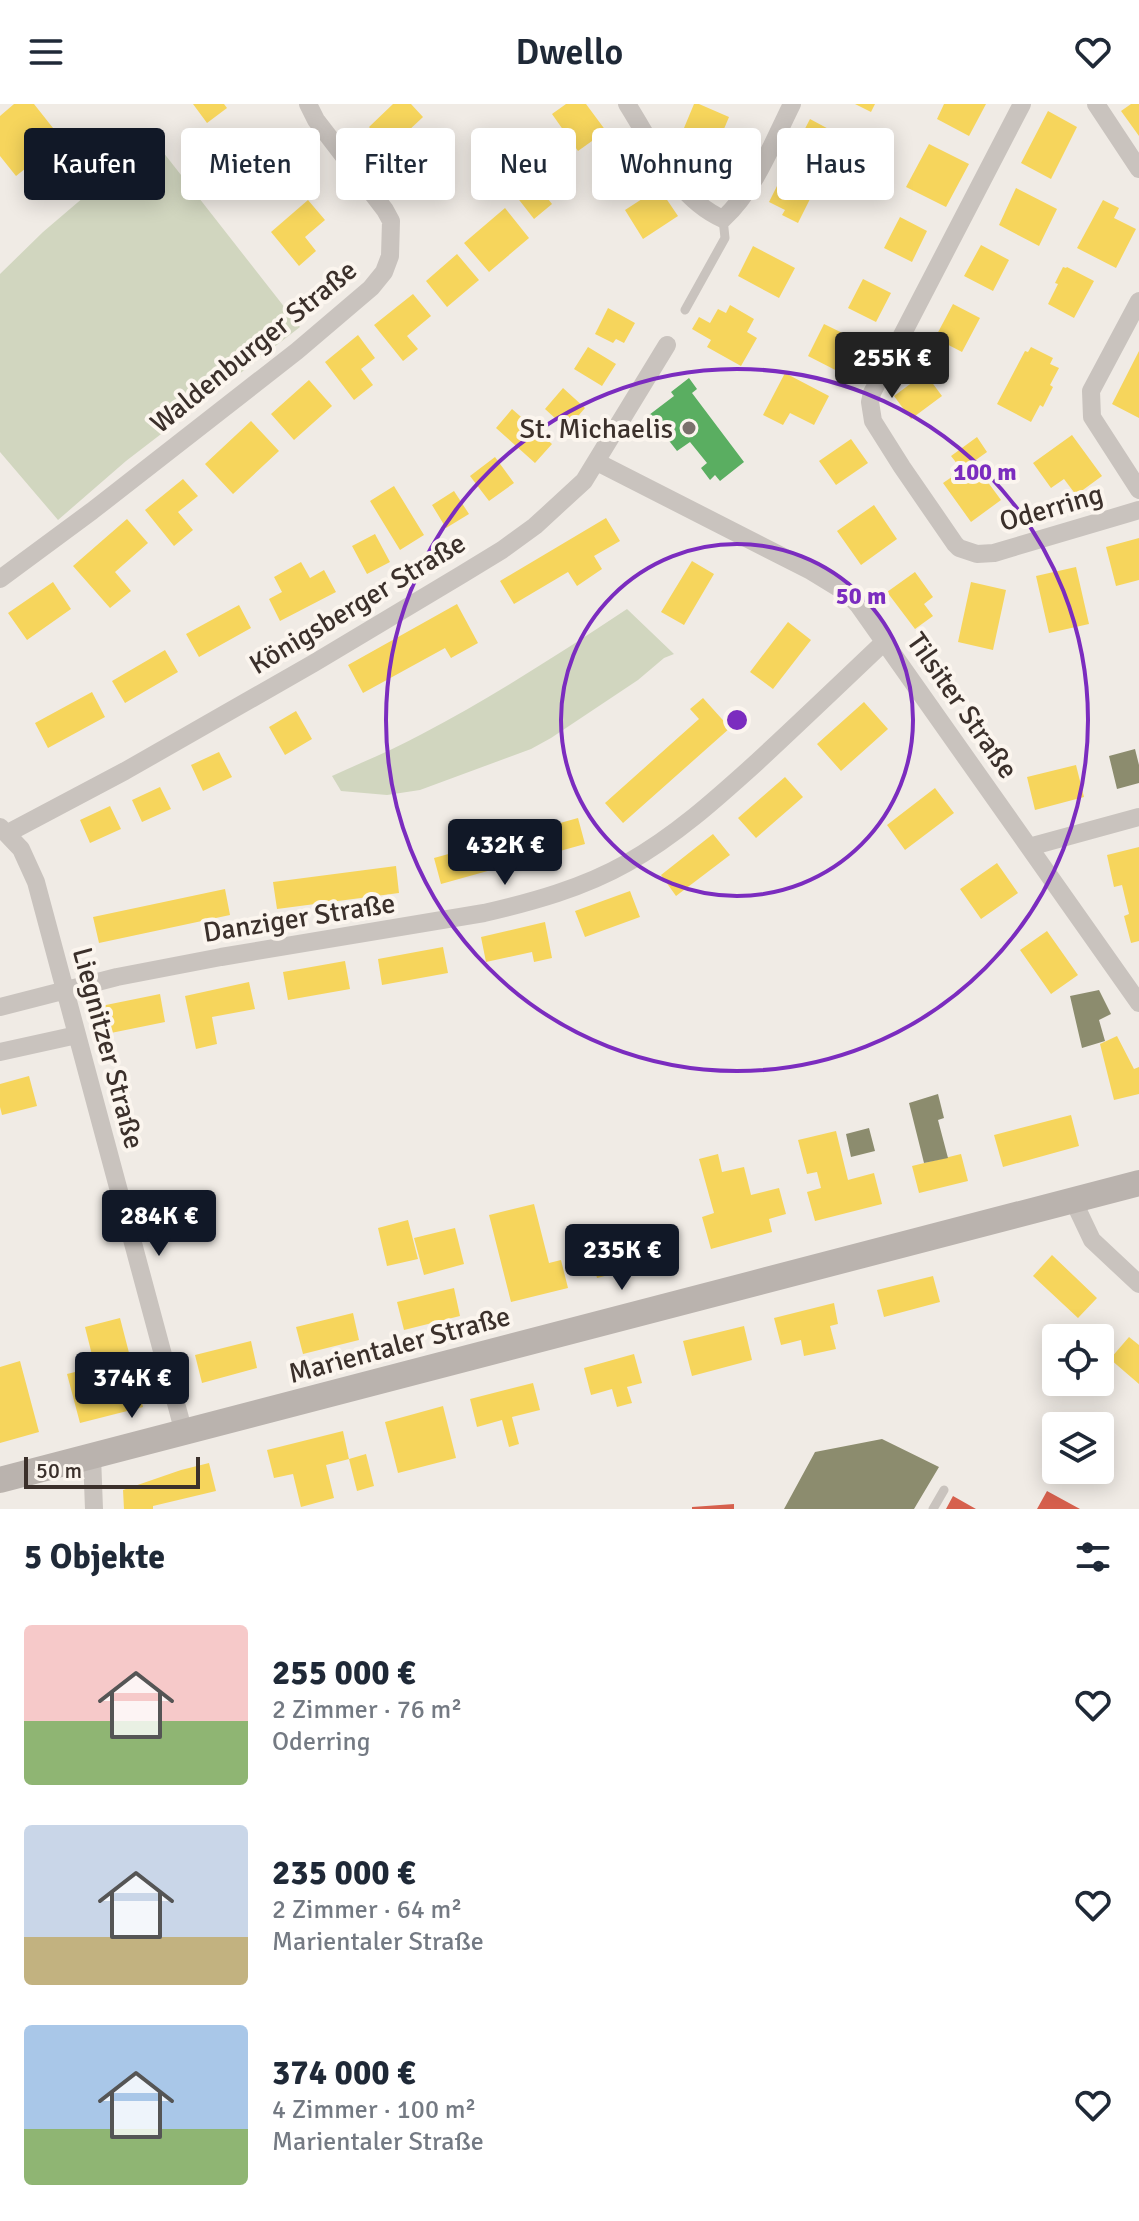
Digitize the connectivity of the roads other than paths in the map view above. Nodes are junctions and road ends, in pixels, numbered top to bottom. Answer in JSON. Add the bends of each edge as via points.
{"nodes":[{"id":1,"x":308,"y":104,"type":"edge"},
{"id":2,"x":627,"y":104,"type":"edge"},
{"id":3,"x":792,"y":104,"type":"edge"},
{"id":4,"x":1022,"y":104,"type":"edge"},
{"id":5,"x":1096,"y":104,"type":"edge"},
{"id":6,"x":1139,"y":169,"type":"edge"},
{"id":7,"x":715,"y":215,"type":"junction"},
{"id":8,"x":1139,"y":301,"type":"edge"},
{"id":9,"x":685,"y":310,"type":"dead end"},
{"id":10,"x":667,"y":345,"type":"dead end"},
{"id":11,"x":597,"y":462,"type":"junction"},
{"id":12,"x":1139,"y":490,"type":"edge"},
{"id":13,"x":1139,"y":510,"type":"edge"},
{"id":14,"x":0,"y":579,"type":"edge"},
{"id":15,"x":884,"y":642,"type":"junction"},
{"id":16,"x":1139,"y":817,"type":"edge"},
{"id":17,"x":4,"y":830,"type":"edge"},
{"id":18,"x":1029,"y":847,"type":"junction"},
{"id":19,"x":64,"y":990,"type":"junction"},
{"id":20,"x":1139,"y":1003,"type":"edge"},
{"id":21,"x":0,"y":1007,"type":"edge"},
{"id":22,"x":77,"y":1035,"type":"junction"},
{"id":23,"x":0,"y":1052,"type":"edge"},
{"id":24,"x":1139,"y":1183,"type":"edge"},
{"id":25,"x":1073,"y":1200,"type":"junction"},
{"id":26,"x":1139,"y":1284,"type":"edge"},
{"id":27,"x":184,"y":1433,"type":"junction"},
{"id":28,"x":92,"y":1456,"type":"junction"},
{"id":29,"x":0,"y":1480,"type":"edge"},
{"id":30,"x":944,"y":1490,"type":"dead end"},
{"id":31,"x":94,"y":1509,"type":"edge"},
{"id":32,"x":933,"y":1509,"type":"edge"}],
"edges":[{"from":1,"to":14,"type":"street","name":"Waldenburger Straße","via":[[391,221],[384,272],[285,360]]},
{"from":2,"to":7,"type":"street","via":[[684,191]]},
{"from":3,"to":7,"type":"street","via":[[740,203]]},
{"from":4,"to":13,"type":"street","name":"Oderring","via":[[872,393],[873,421],[955,544],[969,552],[994,553]]},
{"from":5,"to":6,"type":"street"},
{"from":7,"to":9,"type":"lane","via":[[725,238]]},
{"from":8,"to":12,"type":"street","via":[[1091,391],[1092,417]]},
{"from":10,"to":11,"type":"street","name":"Königsberger Straße"},
{"from":11,"to":15,"type":"street","name":"Tilsiter Straße","via":[[829,580],[859,606]]},
{"from":11,"to":17,"type":"street","name":"Königsberger Straße","via":[[584,481],[502,550],[125,771]]},
{"from":15,"to":18,"type":"street","name":"Tilsiter Straße"},
{"from":15,"to":19,"type":"street","name":"Danziger Straße","via":[[706,808],[654,847],[598,877],[484,913],[221,957]]},
{"from":16,"to":18,"type":"street"},
{"from":17,"to":19,"type":"street","name":"Liegnitzer Straße","via":[[21,849],[36,882]]},
{"from":18,"to":20,"type":"street","name":"Tilsiter Straße"},
{"from":19,"to":21,"type":"street","name":"Danziger Straße"},
{"from":19,"to":22,"type":"street","name":"Liegnitzer Straße"},
{"from":22,"to":23,"type":"street"},
{"from":22,"to":27,"type":"street","name":"Liegnitzer Straße"},
{"from":24,"to":25,"type":"main road","name":"Marientaler Straße"},
{"from":25,"to":26,"type":"street","via":[[1092,1240]]},
{"from":25,"to":27,"type":"main road","name":"Marientaler Straße"},
{"from":27,"to":28,"type":"main road","name":"Marientaler Straße"},
{"from":28,"to":29,"type":"main road","name":"Marientaler Straße"},
{"from":28,"to":31,"type":"street"},
{"from":30,"to":32,"type":"lane"}]}
